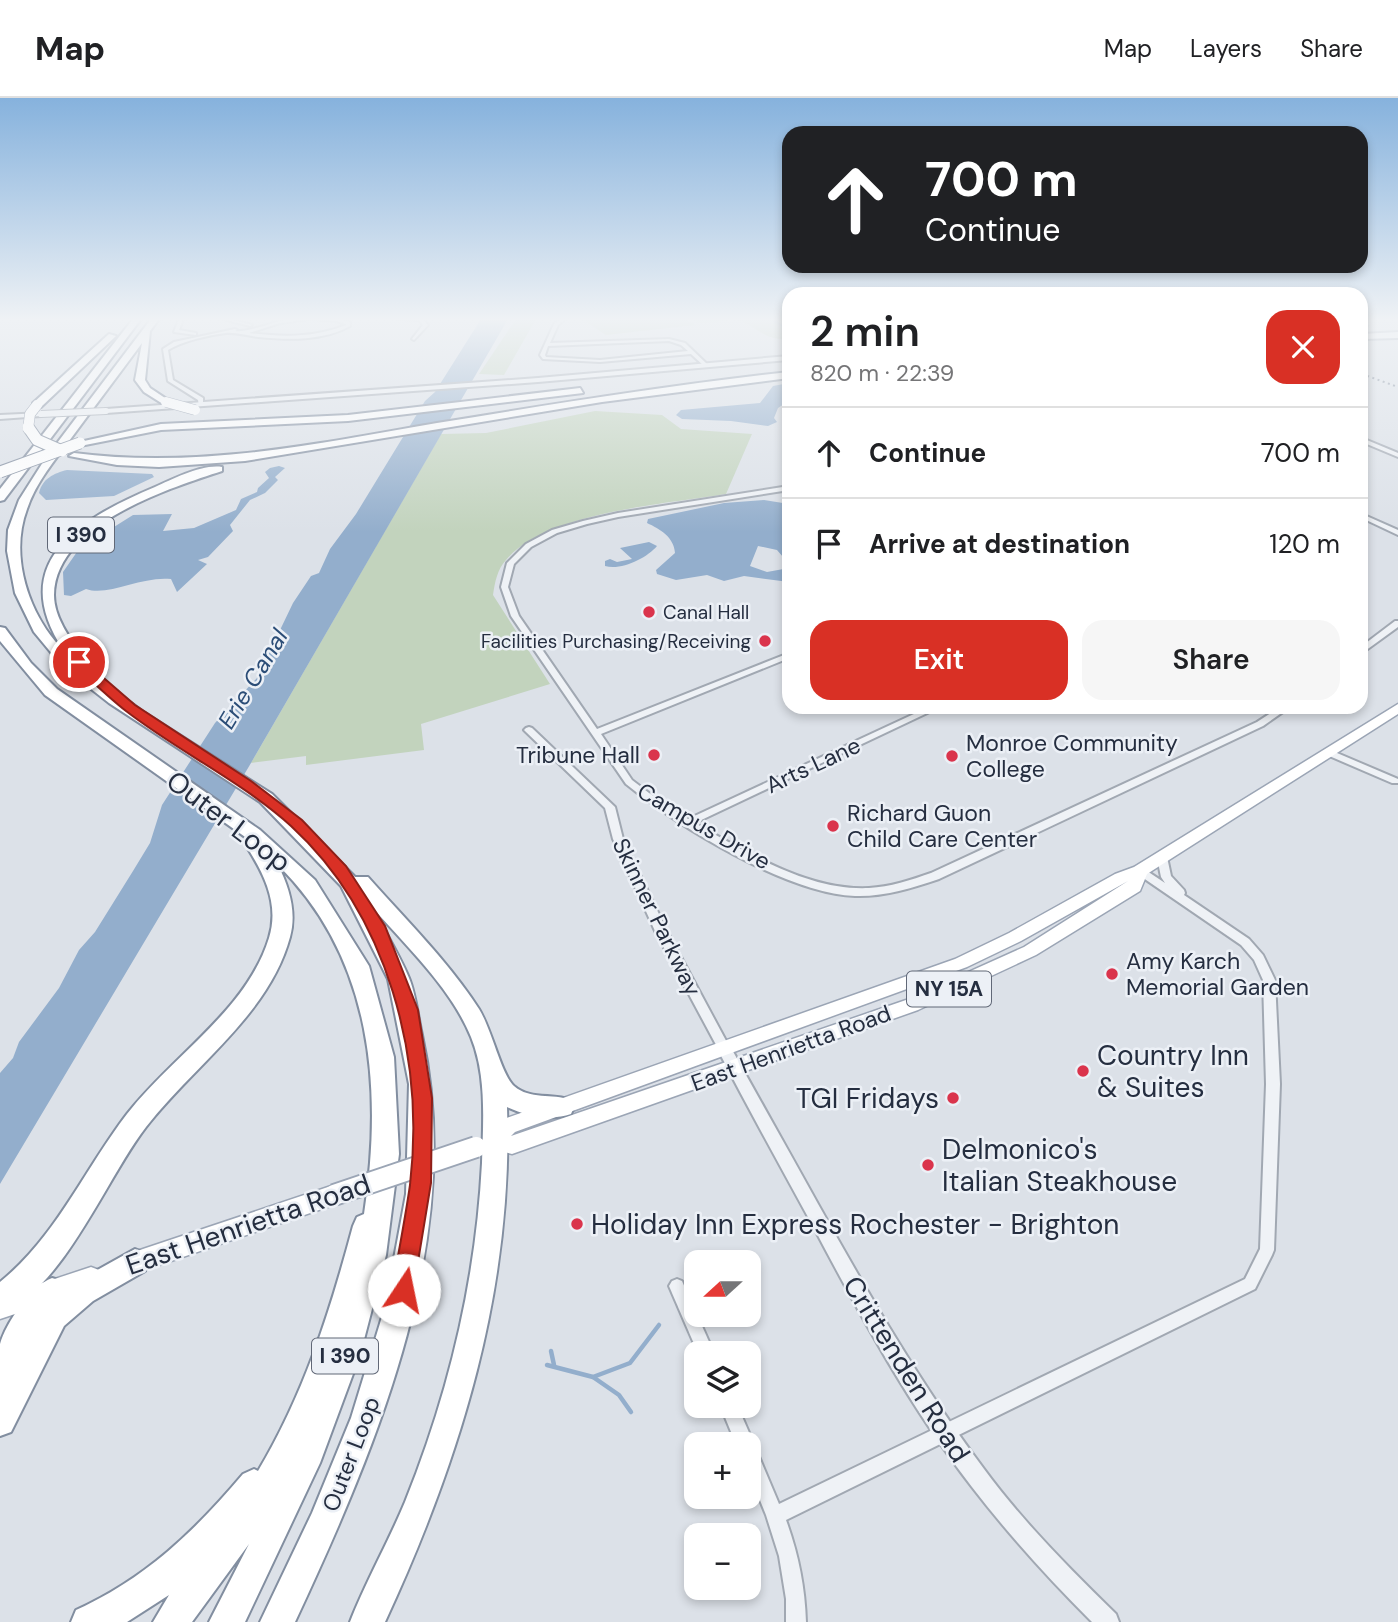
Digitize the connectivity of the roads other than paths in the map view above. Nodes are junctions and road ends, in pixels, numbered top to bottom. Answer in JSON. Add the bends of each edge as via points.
{"nodes":[{"id":1,"x":62,"y":390,"type":"edge"},
{"id":2,"x":87,"y":390,"type":"edge"},
{"id":3,"x":97,"y":390,"type":"edge"},
{"id":4,"x":147,"y":390,"type":"edge"},
{"id":5,"x":186,"y":390,"type":"edge"},
{"id":6,"x":398,"y":390,"type":"edge"},
{"id":7,"x":588,"y":390,"type":"edge"},
{"id":8,"x":666,"y":390,"type":"edge"},
{"id":9,"x":198,"y":407,"type":"junction"},
{"id":10,"x":39,"y":410,"type":"junction"},
{"id":11,"x":0,"y":417,"type":"edge"},
{"id":12,"x":279,"y":420,"type":"junction"},
{"id":13,"x":1368,"y":442,"type":"edge"},
{"id":14,"x":280,"y":452,"type":"junction"},
{"id":15,"x":1398,"y":455,"type":"edge"},
{"id":16,"x":0,"y":472,"type":"edge"},
{"id":17,"x":782,"y":490,"type":"edge"},
{"id":18,"x":0,"y":497,"type":"edge"},
{"id":19,"x":1368,"y":519,"type":"edge"},
{"id":20,"x":1398,"y":533,"type":"edge"},
{"id":21,"x":1398,"y":623,"type":"edge"},
{"id":22,"x":0,"y":631,"type":"edge"},
{"id":23,"x":0,"y":644,"type":"edge"},
{"id":24,"x":1368,"y":645,"type":"edge"},
{"id":25,"x":782,"y":658,"type":"edge"},
{"id":26,"x":51,"y":692,"type":"junction"},
{"id":27,"x":131,"y":708,"type":"junction"},
{"id":28,"x":1398,"y":708,"type":"edge"},
{"id":29,"x":921,"y":714,"type":"edge"},
{"id":30,"x":1275,"y":714,"type":"edge"},
{"id":31,"x":528,"y":730,"type":"dead end"},
{"id":32,"x":595,"y":733,"type":"junction"},
{"id":33,"x":1333,"y":750,"type":"junction"},
{"id":34,"x":1396,"y":782,"type":"edge"},
{"id":35,"x":266,"y":798,"type":"junction"},
{"id":36,"x":689,"y":822,"type":"junction"},
{"id":37,"x":246,"y":833,"type":"junction"},
{"id":38,"x":1162,"y":857,"type":"junction"},
{"id":39,"x":1140,"y":871,"type":"junction"},
{"id":40,"x":1204,"y":913,"type":"junction"},
{"id":41,"x":725,"y":1050,"type":"junction"},
{"id":42,"x":490,"y":1061,"type":"junction"},
{"id":43,"x":382,"y":1069,"type":"junction"},
{"id":44,"x":735,"y":1069,"type":"junction"},
{"id":45,"x":562,"y":1107,"type":"junction"},
{"id":46,"x":486,"y":1144,"type":"junction"},
{"id":47,"x":135,"y":1262,"type":"junction"},
{"id":48,"x":677,"y":1286,"type":"dead end"},
{"id":49,"x":52,"y":1291,"type":"junction"},
{"id":50,"x":0,"y":1300,"type":"edge"},
{"id":51,"x":0,"y":1308,"type":"edge"},
{"id":52,"x":701,"y":1341,"type":"edge"},
{"id":53,"x":325,"y":1356,"type":"junction"},
{"id":54,"x":0,"y":1375,"type":"edge"},
{"id":55,"x":0,"y":1422,"type":"edge"},
{"id":56,"x":943,"y":1434,"type":"junction"},
{"id":57,"x":761,"y":1481,"type":"edge"},
{"id":58,"x":776,"y":1515,"type":"junction"},
{"id":59,"x":88,"y":1622,"type":"edge"},
{"id":60,"x":170,"y":1622,"type":"edge"},
{"id":61,"x":226,"y":1622,"type":"edge"},
{"id":62,"x":277,"y":1622,"type":"edge"},
{"id":63,"x":368,"y":1622,"type":"edge"},
{"id":64,"x":796,"y":1622,"type":"edge"},
{"id":65,"x":1108,"y":1622,"type":"edge"}],
"edges":[{"from":1,"to":10,"type":"highway"},
{"from":2,"to":18,"type":"highway"},
{"from":3,"to":27,"type":"highway","name":"Outer Loop","via":[[18,512],[15,569],[22,600],[36,626],[67,663]]},
{"from":4,"to":9,"type":"highway","bridge":true,"via":[[166,402]]},
{"from":5,"to":9,"type":"street","via":[[201,399]]},
{"from":6,"to":9,"type":"street"},
{"from":7,"to":12,"type":"highway"},
{"from":8,"to":14,"type":"highway","number":"I 390"},
{"from":9,"to":10,"type":"street","bridge":true},
{"from":9,"to":12,"type":"highway"},
{"from":10,"to":11,"type":"street"},
{"from":10,"to":14,"type":"highway","bridge":true,"via":[[27,422],[33,437],[74,456],[179,464]]},
{"from":12,"to":16,"type":"highway","bridge":true,"via":[[162,427],[80,443]]},
{"from":13,"to":15,"type":"street"},
{"from":14,"to":27,"type":"highway","number":"I 390","via":[[201,474],[133,500],[83,533],[51,573],[47,594],[51,617],[66,644],[79,662]]},
{"from":17,"to":32,"type":"street","name":"Campus Drive","via":[[576,524],[539,539],[514,559],[504,580],[507,603]]},
{"from":19,"to":20,"type":"street"},
{"from":21,"to":24,"type":"street"},
{"from":22,"to":26,"type":"highway","name":"Outer Loop"},
{"from":23,"to":26,"type":"highway"},
{"from":25,"to":32,"type":"street"},
{"from":26,"to":37,"type":"highway","name":"Outer Loop"},
{"from":27,"to":35,"type":"highway","name":"Outer Loop","number":"I 390"},
{"from":28,"to":33,"type":"main road","name":"East Henrietta Road","number":"NY 15A"},
{"from":29,"to":36,"type":"street","name":"Arts Lane"},
{"from":30,"to":36,"type":"street","name":"Campus Drive","via":[[935,876],[896,889],[859,892],[808,884]]},
{"from":31,"to":41,"type":"street","name":"Skinner Parkway","via":[[610,807],[618,839],[661,931]]},
{"from":32,"to":36,"type":"street","name":"Campus Drive","via":[[629,782]]},
{"from":33,"to":34,"type":"street"},
{"from":33,"to":38,"type":"main road","name":"East Henrietta Road","number":"NY 15A"},
{"from":35,"to":42,"type":"highway","via":[[300,821],[349,867],[466,1007]]},
{"from":35,"to":62,"type":"highway","name":"Outer Loop","number":"I 390","via":[[304,830],[340,870],[382,937],[413,1030],[423,1131],[412,1246],[385,1361],[340,1486]]},
{"from":37,"to":43,"type":"highway","name":"Outer Loop","number":"I 390","via":[[309,886],[341,932],[365,988]]},
{"from":37,"to":50,"type":"highway","via":[[282,898],[281,933],[269,965],[126,1135],[45,1261]]},
{"from":38,"to":39,"type":"main road","name":"East Henrietta Road","number":"NY 15A"},
{"from":38,"to":40,"type":"street","via":[[1168,880]]},
{"from":39,"to":40,"type":"street"},
{"from":39,"to":41,"type":"main road","name":"East Henrietta Road","number":"NY 15A","via":[[961,963]]},
{"from":39,"to":44,"type":"main road","name":"East Henrietta Road","number":"NY 15A","via":[[1135,887],[1030,951],[912,1005]]},
{"from":40,"to":56,"type":"street","via":[[1252,949],[1270,988],[1267,1250],[1261,1267],[1250,1284]]},
{"from":41,"to":44,"type":"street","name":"Crittenden Road"},
{"from":41,"to":45,"type":"main road","name":"East Henrietta Road","number":"NY 15A"},
{"from":42,"to":45,"type":"highway","via":[[497,1083],[508,1096],[529,1105]]},
{"from":42,"to":46,"type":"highway"},
{"from":43,"to":53,"type":"highway","via":[[379,1152],[370,1208]]},
{"from":43,"to":61,"type":"highway","name":"Outer Loop","number":"I 390","via":[[384,1177],[360,1310],[306,1460]]},
{"from":44,"to":46,"type":"main road","name":"East Henrietta Road","number":"NY 15A","via":[[513,1145]]},
{"from":44,"to":56,"type":"street","name":"Crittenden Road","via":[[873,1322]]},
{"from":45,"to":46,"type":"main road","name":"East Henrietta Road","via":[[508,1126]]},
{"from":46,"to":47,"type":"main road","name":"East Henrietta Road","number":"NY 15A","bridge":true},
{"from":46,"to":63,"type":"highway","via":[[493,1226],[475,1334],[426,1489]]},
{"from":47,"to":49,"type":"main road","name":"East Henrietta Road","number":"NY 15A"},
{"from":47,"to":55,"type":"highway","via":[[83,1291],[54,1316]]},
{"from":48,"to":52,"type":"street"},
{"from":49,"to":51,"type":"main road","name":"East Henrietta Road","number":"NY 15A"},
{"from":49,"to":54,"type":"highway","via":[[33,1312]]},
{"from":53,"to":59,"type":"highway","via":[[285,1439],[224,1523],[191,1557],[153,1586]]},
{"from":53,"to":60,"type":"highway","via":[[312,1396],[274,1474],[219,1560]]},
{"from":56,"to":58,"type":"street"},
{"from":56,"to":65,"type":"street","name":"Crittenden Road","via":[[1028,1542]]},
{"from":57,"to":58,"type":"street"},
{"from":58,"to":64,"type":"street","via":[[794,1572]]}]}
